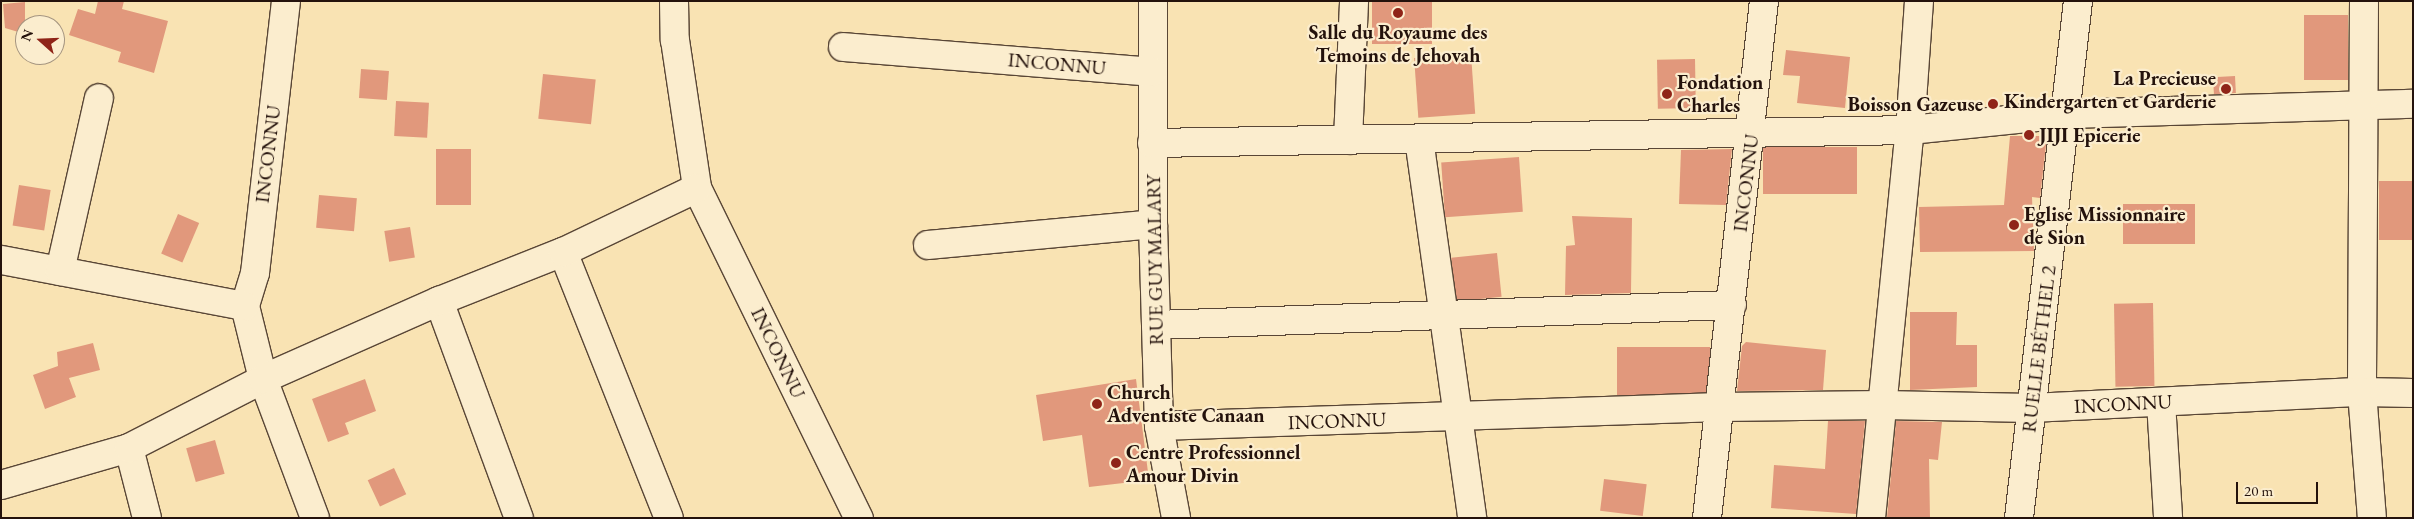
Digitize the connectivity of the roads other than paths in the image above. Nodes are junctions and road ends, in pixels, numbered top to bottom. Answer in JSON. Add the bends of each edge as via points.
{"nodes":[{"id":1,"x":286,"y":1,"type":"edge"},
{"id":2,"x":674,"y":1,"type":"edge"},
{"id":3,"x":1153,"y":1,"type":"edge"},
{"id":4,"x":1354,"y":1,"type":"edge"},
{"id":5,"x":1764,"y":1,"type":"edge"},
{"id":6,"x":1919,"y":1,"type":"edge"},
{"id":7,"x":2078,"y":1,"type":"edge"},
{"id":8,"x":2364,"y":1,"type":"edge"},
{"id":9,"x":843,"y":47,"type":"dead end"},
{"id":10,"x":1152,"y":72,"type":"junction"},
{"id":11,"x":99,"y":98,"type":"dead end"},
{"id":12,"x":2366,"y":104,"type":"junction"},
{"id":13,"x":2413,"y":104,"type":"edge"},
{"id":14,"x":2068,"y":114,"type":"junction"},
{"id":15,"x":1910,"y":130,"type":"junction"},
{"id":16,"x":1752,"y":134,"type":"junction"},
{"id":17,"x":1418,"y":139,"type":"junction"},
{"id":18,"x":1348,"y":140,"type":"junction"},
{"id":19,"x":1152,"y":143,"type":"junction"},
{"id":20,"x":697,"y":188,"type":"junction"},
{"id":21,"x":1153,"y":224,"type":"junction"},
{"id":22,"x":928,"y":245,"type":"dead end"},
{"id":23,"x":563,"y":252,"type":"junction"},
{"id":24,"x":1,"y":260,"type":"edge"},
{"id":25,"x":60,"y":271,"type":"junction"},
{"id":26,"x":439,"y":301,"type":"junction"},
{"id":27,"x":1732,"y":305,"type":"junction"},
{"id":28,"x":245,"y":306,"type":"junction"},
{"id":29,"x":1442,"y":315,"type":"junction"},
{"id":30,"x":1156,"y":325,"type":"junction"},
{"id":31,"x":263,"y":379,"type":"junction"},
{"id":32,"x":2362,"y":392,"type":"junction"},
{"id":33,"x":2413,"y":393,"type":"edge"},
{"id":34,"x":2162,"y":402,"type":"junction"},
{"id":35,"x":1883,"y":405,"type":"junction"},
{"id":36,"x":1720,"y":407,"type":"junction"},
{"id":37,"x":2031,"y":408,"type":"junction"},
{"id":38,"x":1456,"y":417,"type":"junction"},
{"id":39,"x":1159,"y":426,"type":"junction"},
{"id":40,"x":129,"y":448,"type":"junction"},
{"id":41,"x":1,"y":485,"type":"edge"},
{"id":42,"x":147,"y":518,"type":"edge"},
{"id":43,"x":315,"y":518,"type":"edge"},
{"id":44,"x":520,"y":518,"type":"edge"},
{"id":45,"x":669,"y":518,"type":"edge"},
{"id":46,"x":859,"y":518,"type":"edge"},
{"id":47,"x":1176,"y":518,"type":"edge"},
{"id":48,"x":1472,"y":518,"type":"edge"},
{"id":49,"x":1707,"y":518,"type":"edge"},
{"id":50,"x":1870,"y":518,"type":"edge"},
{"id":51,"x":2019,"y":518,"type":"edge"},
{"id":52,"x":2168,"y":518,"type":"edge"},
{"id":53,"x":2372,"y":518,"type":"edge"}],
"edges":[{"from":1,"to":28,"type":"street","name":"INCONNU","via":[[255,273]]},
{"from":2,"to":20,"type":"street","name":"INCONNU","via":[[676,40]]},
{"from":3,"to":10,"type":"street","name":"RUE GUY MALARY"},
{"from":4,"to":18,"type":"street"},
{"from":5,"to":16,"type":"street","name":"INCONNU"},
{"from":6,"to":15,"type":"street"},
{"from":7,"to":14,"type":"street","name":"RUELLE BÉTHEL 2"},
{"from":8,"to":12,"type":"street"},
{"from":9,"to":10,"type":"street","name":"INCONNU"},
{"from":10,"to":19,"type":"street","name":"RUE GUY MALARY"},
{"from":11,"to":25,"type":"street"},
{"from":12,"to":13,"type":"street"},
{"from":12,"to":14,"type":"street"},
{"from":12,"to":32,"type":"street"},
{"from":14,"to":15,"type":"street"},
{"from":14,"to":37,"type":"street","name":"RUELLE BÉTHEL 2"},
{"from":15,"to":16,"type":"street"},
{"from":15,"to":35,"type":"street"},
{"from":16,"to":17,"type":"street"},
{"from":16,"to":27,"type":"street","name":"INCONNU"},
{"from":17,"to":18,"type":"street"},
{"from":17,"to":29,"type":"street"},
{"from":18,"to":19,"type":"street"},
{"from":19,"to":21,"type":"street","name":"RUE GUY MALARY"},
{"from":20,"to":23,"type":"street"},
{"from":20,"to":46,"type":"street","name":"INCONNU"},
{"from":21,"to":22,"type":"street"},
{"from":21,"to":30,"type":"street","name":"RUE GUY MALARY"},
{"from":23,"to":26,"type":"street"},
{"from":23,"to":45,"type":"street"},
{"from":24,"to":25,"type":"street"},
{"from":25,"to":28,"type":"street"},
{"from":26,"to":31,"type":"street"},
{"from":26,"to":44,"type":"street"},
{"from":27,"to":29,"type":"street"},
{"from":27,"to":36,"type":"street","name":"INCONNU"},
{"from":28,"to":31,"type":"street"},
{"from":29,"to":30,"type":"street"},
{"from":29,"to":38,"type":"street"},
{"from":30,"to":39,"type":"street","name":"RUE GUY MALARY"},
{"from":31,"to":40,"type":"street"},
{"from":31,"to":43,"type":"street"},
{"from":32,"to":33,"type":"street","name":"INCONNU"},
{"from":32,"to":34,"type":"street","name":"INCONNU"},
{"from":32,"to":53,"type":"street"},
{"from":34,"to":37,"type":"street","name":"INCONNU"},
{"from":34,"to":52,"type":"street"},
{"from":35,"to":36,"type":"street","name":"INCONNU"},
{"from":35,"to":37,"type":"street","name":"INCONNU"},
{"from":35,"to":50,"type":"street"},
{"from":36,"to":38,"type":"street","name":"INCONNU"},
{"from":36,"to":49,"type":"street","name":"INCONNU"},
{"from":37,"to":51,"type":"street","name":"RUELLE BÉTHEL 2"},
{"from":38,"to":39,"type":"street","name":"INCONNU"},
{"from":38,"to":48,"type":"street"},
{"from":39,"to":47,"type":"street","name":"RUE GUY MALARY"},
{"from":40,"to":41,"type":"street"},
{"from":40,"to":42,"type":"street"}]}
